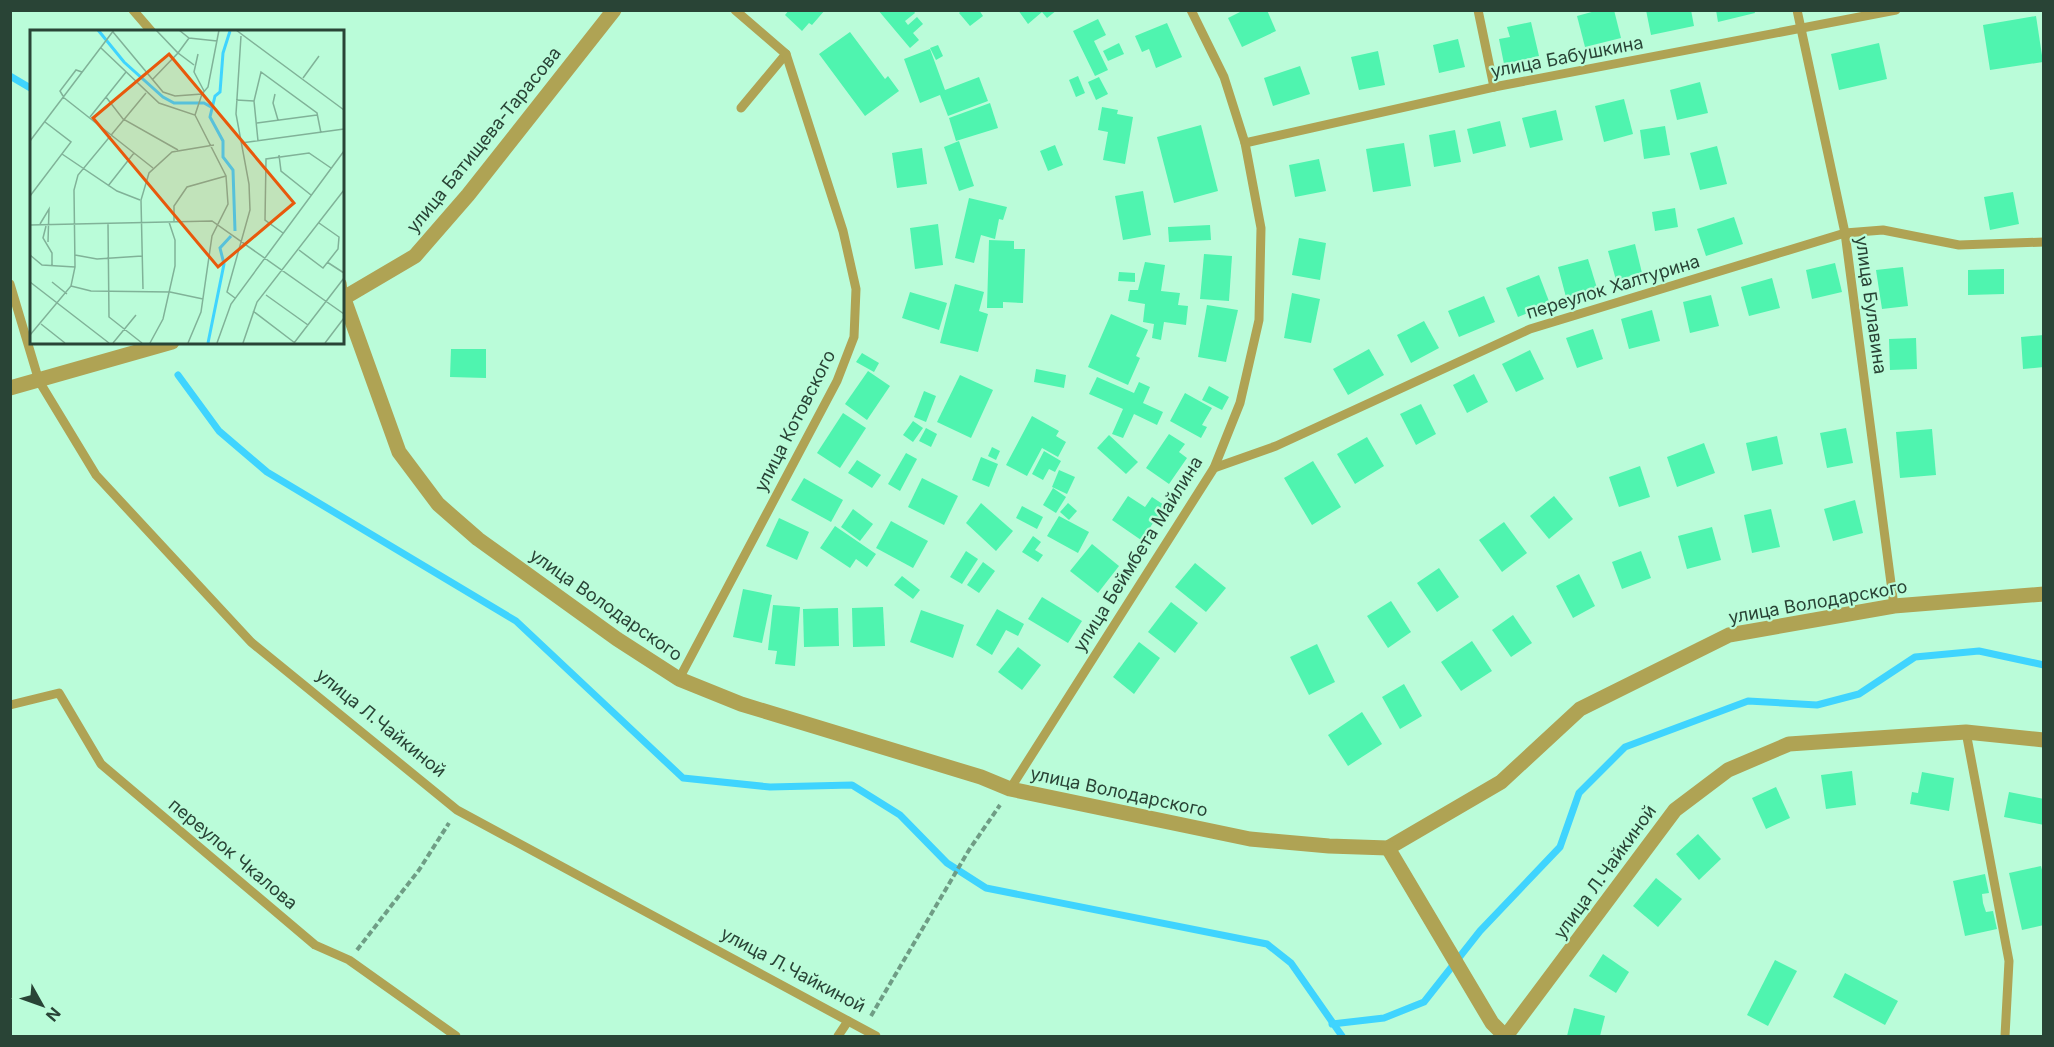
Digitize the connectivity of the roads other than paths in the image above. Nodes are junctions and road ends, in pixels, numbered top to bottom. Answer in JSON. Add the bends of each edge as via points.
{"nodes":[{"id":1,"x":133,"y":10,"type":"edge"},
{"id":2,"x":614,"y":10,"type":"edge"},
{"id":3,"x":735,"y":10,"type":"edge"},
{"id":4,"x":1191,"y":10,"type":"edge"},
{"id":5,"x":1478,"y":10,"type":"edge"},
{"id":6,"x":1797,"y":10,"type":"edge"},
{"id":7,"x":1896,"y":10,"type":"edge"},
{"id":8,"x":150,"y":30,"type":"edge"},
{"id":9,"x":1801,"y":30,"type":"junction"},
{"id":10,"x":786,"y":54,"type":"junction"},
{"id":11,"x":1494,"y":87,"type":"junction"},
{"id":12,"x":741,"y":108,"type":"dead end"},
{"id":13,"x":1245,"y":143,"type":"junction"},
{"id":14,"x":1845,"y":233,"type":"junction"},
{"id":15,"x":2043,"y":242,"type":"edge"},
{"id":16,"x":10,"y":284,"type":"edge"},
{"id":17,"x":344,"y":298,"type":"edge"},
{"id":18,"x":344,"y":302,"type":"edge"},
{"id":19,"x":165,"y":344,"type":"edge"},
{"id":20,"x":39,"y":381,"type":"junction"},
{"id":21,"x":10,"y":388,"type":"edge"},
{"id":22,"x":1214,"y":468,"type":"junction"},
{"id":23,"x":2043,"y":594,"type":"edge"},
{"id":24,"x":1894,"y":606,"type":"junction"},
{"id":25,"x":679,"y":679,"type":"junction"},
{"id":26,"x":10,"y":705,"type":"edge"},
{"id":27,"x":1966,"y":732,"type":"junction"},
{"id":28,"x":2043,"y":740,"type":"edge"},
{"id":29,"x":1010,"y":789,"type":"junction"},
{"id":30,"x":1388,"y":848,"type":"junction"},
{"id":31,"x":848,"y":1021,"type":"junction"},
{"id":32,"x":456,"y":1036,"type":"edge"},
{"id":33,"x":838,"y":1036,"type":"edge"},
{"id":34,"x":876,"y":1036,"type":"edge"},
{"id":35,"x":1505,"y":1036,"type":"edge"},
{"id":36,"x":2005,"y":1036,"type":"edge"}],
"edges":[{"from":1,"to":8,"type":"lane"},
{"from":2,"to":17,"type":"street","name":"улица Батищева-Тарасова","via":[[415,256]]},
{"from":3,"to":10,"type":"lane"},
{"from":4,"to":13,"type":"lane","name":"улица Беймбета Майлина","via":[[1224,77]]},
{"from":5,"to":11,"type":"lane"},
{"from":6,"to":9,"type":"lane","name":"улица Булавина"},
{"from":7,"to":9,"type":"lane","name":"улица Бабушкина"},
{"from":9,"to":11,"type":"lane","name":"улица Бабушкина"},
{"from":9,"to":14,"type":"lane","name":"улица Булавина"},
{"from":10,"to":12,"type":"lane"},
{"from":10,"to":25,"type":"lane","name":"улица Котовского","via":[[843,231],[856,289],[854,337],[837,381]]},
{"from":11,"to":13,"type":"lane","name":"улица Бабушкина"},
{"from":13,"to":22,"type":"lane","name":"улица Беймбета Майлина","via":[[1261,228],[1259,320],[1240,403]]},
{"from":14,"to":15,"type":"lane","name":"переулок Халтурина","via":[[1883,230],[1959,245]]},
{"from":14,"to":22,"type":"lane","name":"переулок Халтурина","via":[[1530,329],[1276,446]]},
{"from":14,"to":24,"type":"lane","name":"улица Булавина"},
{"from":16,"to":20,"type":"lane","name":"улица Л.Чайкиной"},
{"from":18,"to":25,"type":"street","name":"улица Володарского","via":[[399,452],[438,504],[478,539]]},
{"from":19,"to":20,"type":"street"},
{"from":20,"to":21,"type":"street"},
{"from":20,"to":31,"type":"lane","name":"улица Л.Чайкиной","via":[[96,475],[251,642],[457,810]]},
{"from":22,"to":29,"type":"lane","name":"улица Беймбета Майлина"},
{"from":23,"to":24,"type":"street","name":"улица Володарского"},
{"from":24,"to":30,"type":"street","name":"улица Володарского","via":[[1729,635],[1580,709],[1500,782]]},
{"from":25,"to":29,"type":"street","name":"улица Володарского","via":[[741,704]]},
{"from":26,"to":32,"type":"lane","name":"переулок Чкалова","via":[[59,693],[101,764],[315,945],[349,960]]},
{"from":27,"to":28,"type":"street","name":"улица Л.Чайкиной"},
{"from":27,"to":35,"type":"street","name":"улица Л.Чайкиной","via":[[1789,744],[1728,770],[1675,810]]},
{"from":27,"to":36,"type":"lane","via":[[2009,961]]},
{"from":29,"to":30,"type":"street","name":"улица Володарского","via":[[1250,839]]},
{"from":30,"to":35,"type":"street","via":[[1492,1023]]},
{"from":31,"to":33,"type":"lane"},
{"from":31,"to":34,"type":"lane","name":"улица Л.Чайкиной"}]}
